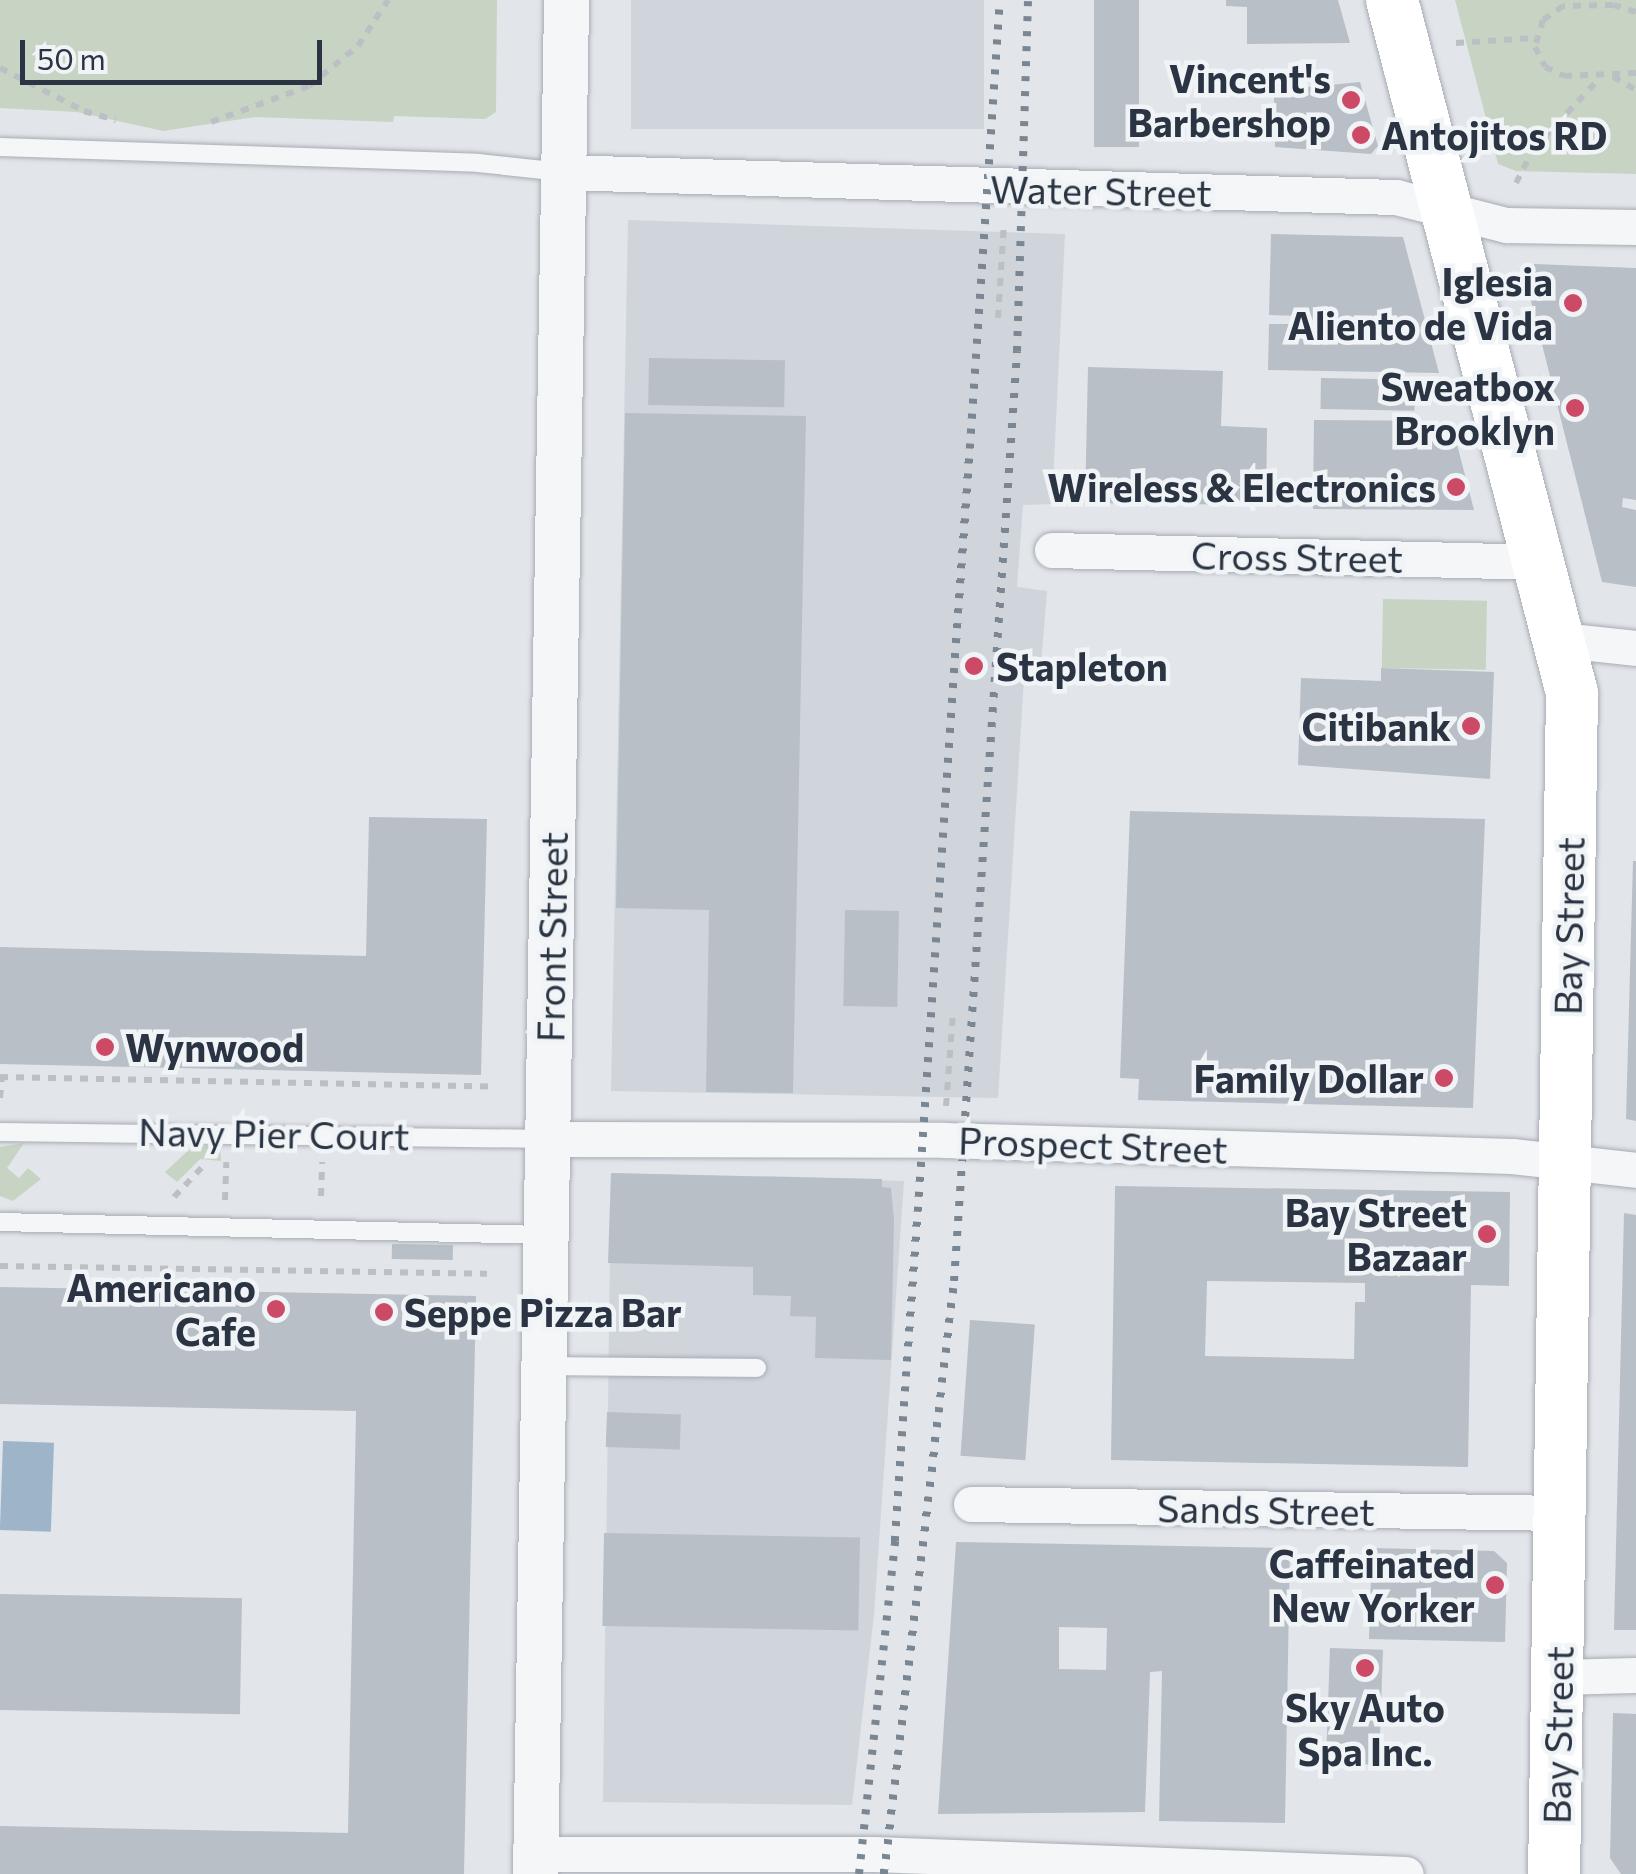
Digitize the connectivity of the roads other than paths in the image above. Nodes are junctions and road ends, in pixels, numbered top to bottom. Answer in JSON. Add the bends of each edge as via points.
{"nodes":[{"id":1,"x":566,"y":0,"type":"edge"},
{"id":2,"x":1392,"y":0,"type":"edge"},
{"id":3,"x":0,"y":147,"type":"edge"},
{"id":4,"x":562,"y":172,"type":"junction"},
{"id":5,"x":1450,"y":211,"type":"junction"},
{"id":6,"x":1636,"y":227,"type":"edge"},
{"id":7,"x":1052,"y":550,"type":"dead end"},
{"id":8,"x":1541,"y":562,"type":"junction"},
{"id":9,"x":1562,"y":640,"type":"junction"},
{"id":10,"x":1636,"y":648,"type":"edge"},
{"id":11,"x":0,"y":1132,"type":"edge"},
{"id":12,"x":548,"y":1139,"type":"junction"},
{"id":13,"x":1566,"y":1159,"type":"junction"},
{"id":14,"x":1636,"y":1170,"type":"edge"},
{"id":15,"x":0,"y":1222,"type":"edge"},
{"id":16,"x":546,"y":1235,"type":"junction"},
{"id":17,"x":545,"y":1366,"type":"junction"},
{"id":18,"x":757,"y":1368,"type":"dead end"},
{"id":19,"x":972,"y":1504,"type":"dead end"},
{"id":20,"x":1561,"y":1513,"type":"junction"},
{"id":21,"x":1636,"y":1675,"type":"edge"},
{"id":22,"x":1558,"y":1677,"type":"junction"},
{"id":23,"x":536,"y":1864,"type":"edge"},
{"id":24,"x":1169,"y":1870,"type":"edge"},
{"id":25,"x":1406,"y":1874,"type":"edge"},
{"id":26,"x":1554,"y":1874,"type":"edge"}],
"edges":[{"from":1,"to":4,"type":"street","name":"Front Street"},
{"from":2,"to":5,"type":"main road","name":"Bay Street"},
{"from":3,"to":4,"type":"lane","via":[[478,163]]},
{"from":4,"to":5,"type":"street","name":"Water Street","via":[[1396,196]]},
{"from":4,"to":12,"type":"street","name":"Front Street"},
{"from":5,"to":6,"type":"street","name":"Water Street","via":[[1506,226]]},
{"from":5,"to":8,"type":"main road","name":"Bay Street"},
{"from":7,"to":8,"type":"street","name":"Cross Street"},
{"from":8,"to":9,"type":"main road","name":"Bay Street"},
{"from":9,"to":10,"type":"street"},
{"from":9,"to":13,"type":"main road","name":"Bay Street","via":[[1572,693]]},
{"from":11,"to":12,"type":"lane","name":"Navy Pier Court"},
{"from":12,"to":13,"type":"street","name":"Prospect Street","via":[[944,1140]]},
{"from":12,"to":16,"type":"street","name":"Front Street"},
{"from":13,"to":14,"type":"street","name":"Prospect Street"},
{"from":13,"to":20,"type":"main road","name":"Bay Street"},
{"from":15,"to":16,"type":"lane"},
{"from":16,"to":17,"type":"street","name":"Front Street"},
{"from":17,"to":18,"type":"lane"},
{"from":17,"to":23,"type":"street","name":"Front Street"},
{"from":19,"to":20,"type":"street","name":"Sands Street"},
{"from":20,"to":22,"type":"main road","name":"Bay Street"},
{"from":21,"to":22,"type":"street"},
{"from":22,"to":26,"type":"main road","name":"Bay Street"},
{"from":23,"to":24,"type":"street","via":[[874,1854]]},
{"from":24,"to":25,"type":"street"}]}
